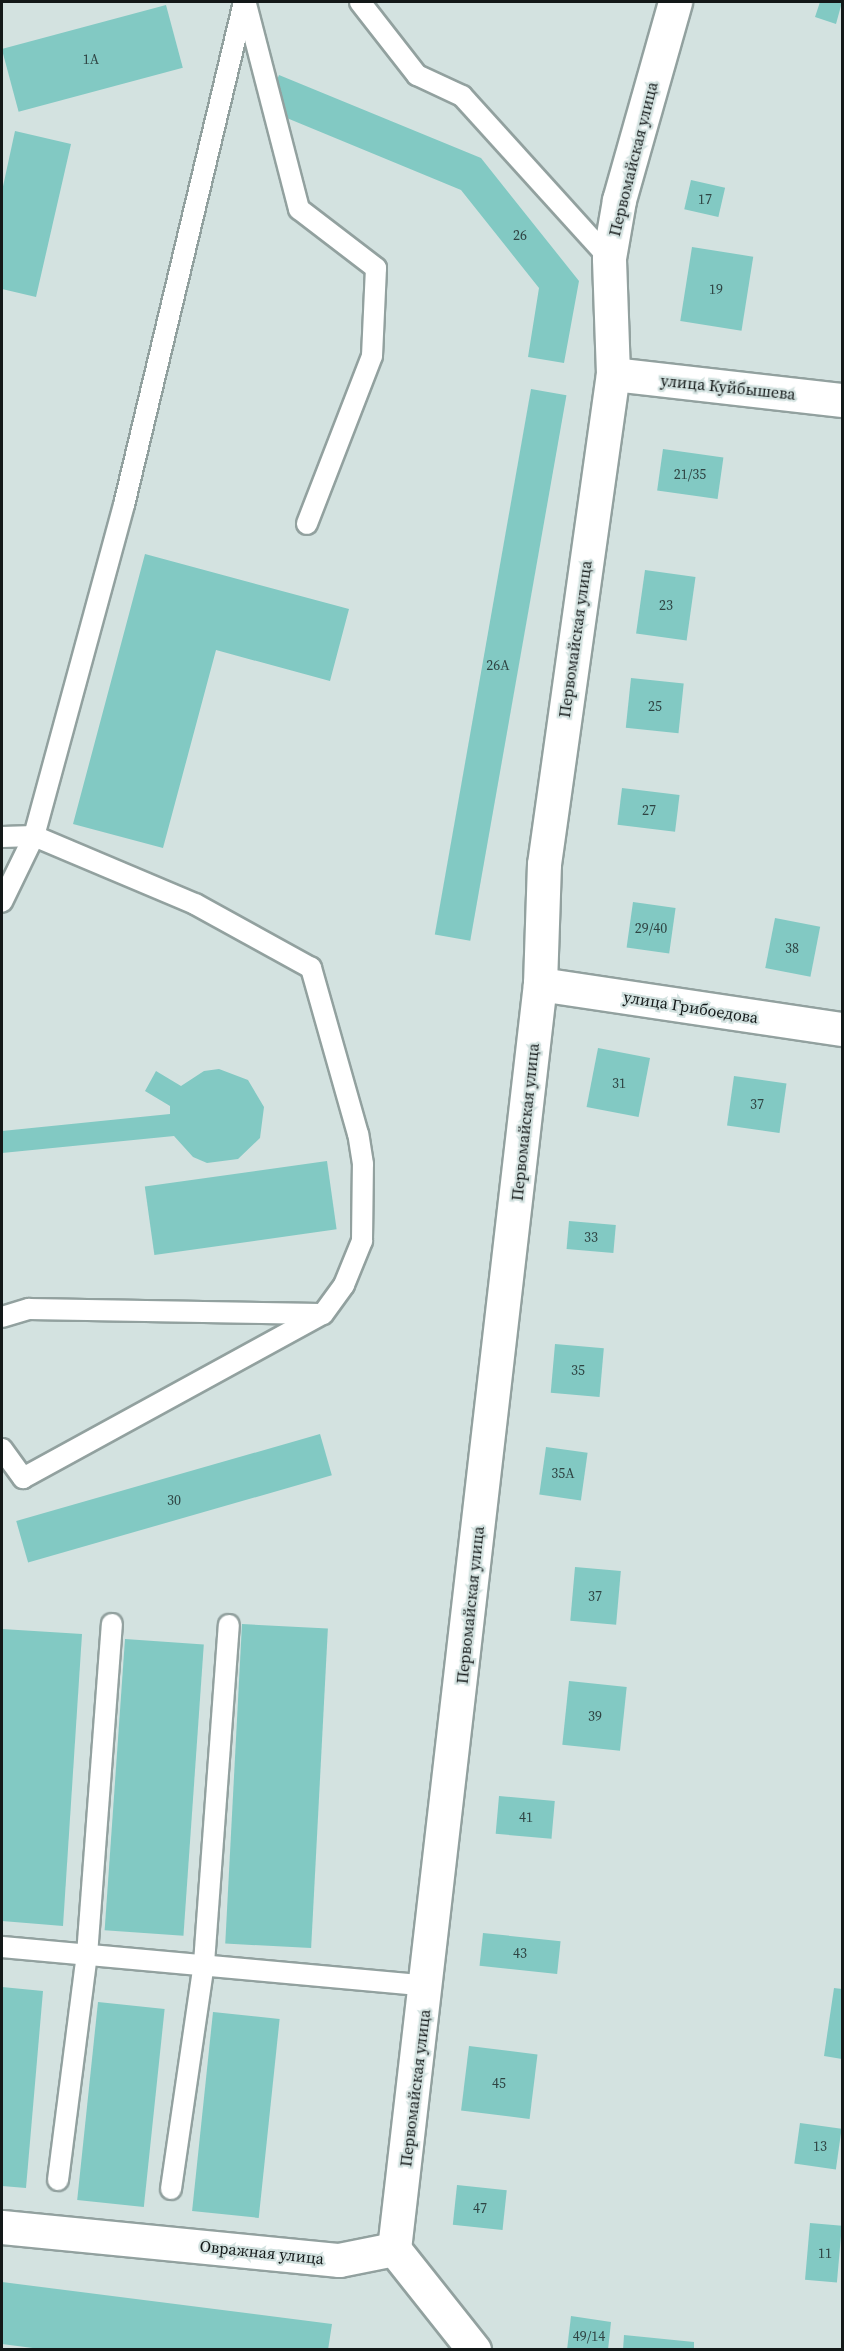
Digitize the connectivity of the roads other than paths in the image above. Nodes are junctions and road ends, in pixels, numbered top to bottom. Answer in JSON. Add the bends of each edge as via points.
{"nodes":[{"id":1,"x":245,"y":2,"type":"edge"},
{"id":2,"x":360,"y":2,"type":"edge"},
{"id":3,"x":675,"y":2,"type":"edge"},
{"id":4,"x":609,"y":258,"type":"junction"},
{"id":5,"x":613,"y":374,"type":"junction"},
{"id":6,"x":843,"y":400,"type":"edge"},
{"id":7,"x":307,"y":524,"type":"dead end"},
{"id":8,"x":34,"y":836,"type":"junction"},
{"id":9,"x":2,"y":837,"type":"edge"},
{"id":10,"x":2,"y":902,"type":"edge"},
{"id":11,"x":540,"y":984,"type":"junction"},
{"id":12,"x":843,"y":1029,"type":"edge"},
{"id":13,"x":323,"y":1314,"type":"junction"},
{"id":14,"x":2,"y":1317,"type":"edge"},
{"id":15,"x":2,"y":1449,"type":"edge"},
{"id":16,"x":112,"y":1624,"type":"dead end"},
{"id":17,"x":228,"y":1625,"type":"dead end"},
{"id":18,"x":2,"y":1947,"type":"edge"},
{"id":19,"x":87,"y":1955,"type":"junction"},
{"id":20,"x":204,"y":1963,"type":"junction"},
{"id":21,"x":428,"y":1986,"type":"junction"},
{"id":22,"x":58,"y":2180,"type":"dead end"},
{"id":23,"x":171,"y":2189,"type":"dead end"},
{"id":24,"x":2,"y":2227,"type":"edge"},
{"id":25,"x":394,"y":2249,"type":"junction"},
{"id":26,"x":474,"y":2349,"type":"edge"}],
"edges":[{"from":1,"to":7,"type":"lane","via":[[299,209],[376,268],[372,356]]},
{"from":1,"to":8,"type":"lane","via":[[124,505]]},
{"from":2,"to":4,"type":"lane","via":[[417,75],[462,96]]},
{"from":3,"to":4,"type":"street","name":"Первомайская улица","via":[[619,200]]},
{"from":4,"to":5,"type":"street","name":"Первомайская улица"},
{"from":5,"to":6,"type":"street","name":"улица Куйбышева"},
{"from":5,"to":11,"type":"street","name":"Первомайская улица","via":[[544,864]]},
{"from":8,"to":9,"type":"lane"},
{"from":8,"to":10,"type":"lane"},
{"from":8,"to":13,"type":"lane","via":[[195,904],[311,968],[350,1100],[365,1197],[355,1264]]},
{"from":11,"to":12,"type":"street","name":"улица Грибоедова"},
{"from":11,"to":21,"type":"street","name":"Первомайская улица"},
{"from":13,"to":14,"type":"lane","via":[[29,1310]]},
{"from":13,"to":15,"type":"lane","via":[[23,1478]]},
{"from":16,"to":19,"type":"lane"},
{"from":17,"to":20,"type":"lane"},
{"from":18,"to":19,"type":"lane"},
{"from":19,"to":20,"type":"lane"},
{"from":19,"to":22,"type":"lane"},
{"from":20,"to":21,"type":"lane"},
{"from":20,"to":23,"type":"lane"},
{"from":21,"to":25,"type":"street","name":"Первомайская улица"},
{"from":24,"to":25,"type":"street","name":"Овражная улица","via":[[339,2260]]},
{"from":25,"to":26,"type":"street"}]}
